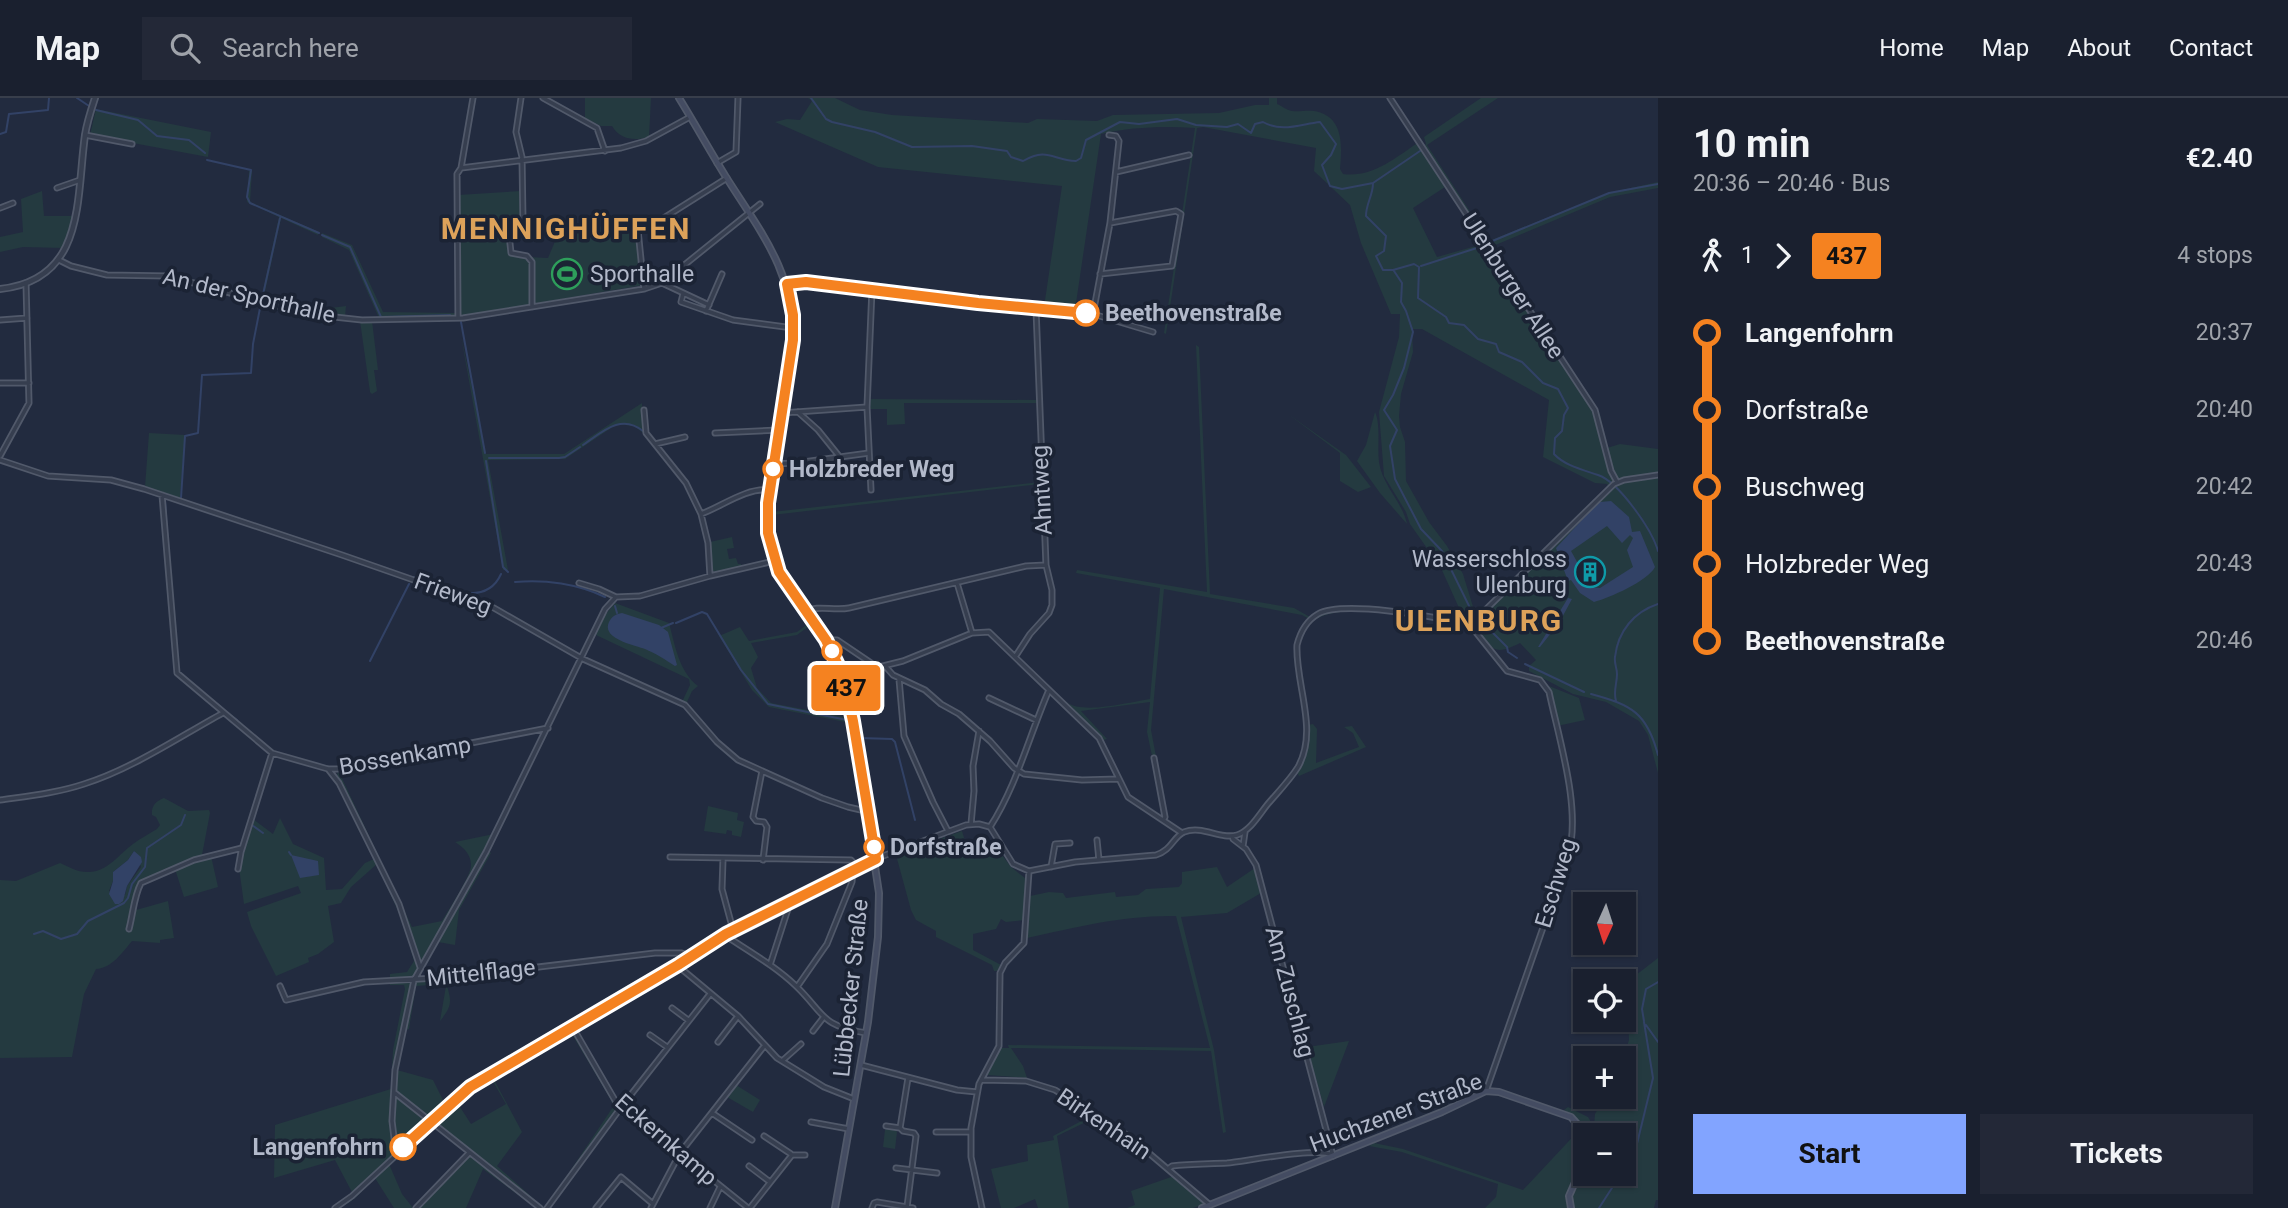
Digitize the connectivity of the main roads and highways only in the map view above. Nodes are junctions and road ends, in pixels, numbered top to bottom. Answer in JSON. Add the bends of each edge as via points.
{"nodes":[{"id":1,"x":679,"y":98,"type":"edge"},
{"id":2,"x":1576,"y":1123,"type":"edge"},
{"id":3,"x":1573,"y":1186,"type":"edge"},
{"id":4,"x":835,"y":1208,"type":"edge"},
{"id":5,"x":1202,"y":1208,"type":"edge"},
{"id":6,"x":1571,"y":1208,"type":"edge"}],
"edges":[{"from":1,"to":4,"type":"main road","name":"Lübbecker Straße","via":[[774,253],[787,284],[793,328],[767,522],[774,561],[826,640],[843,676],[876,859],[879,916],[866,1033]]},
{"from":2,"to":5,"type":"main road","name":"Huchzener Straße","via":[[1571,1117],[1486,1091]]},
{"from":3,"to":6,"type":"main road"}]}
